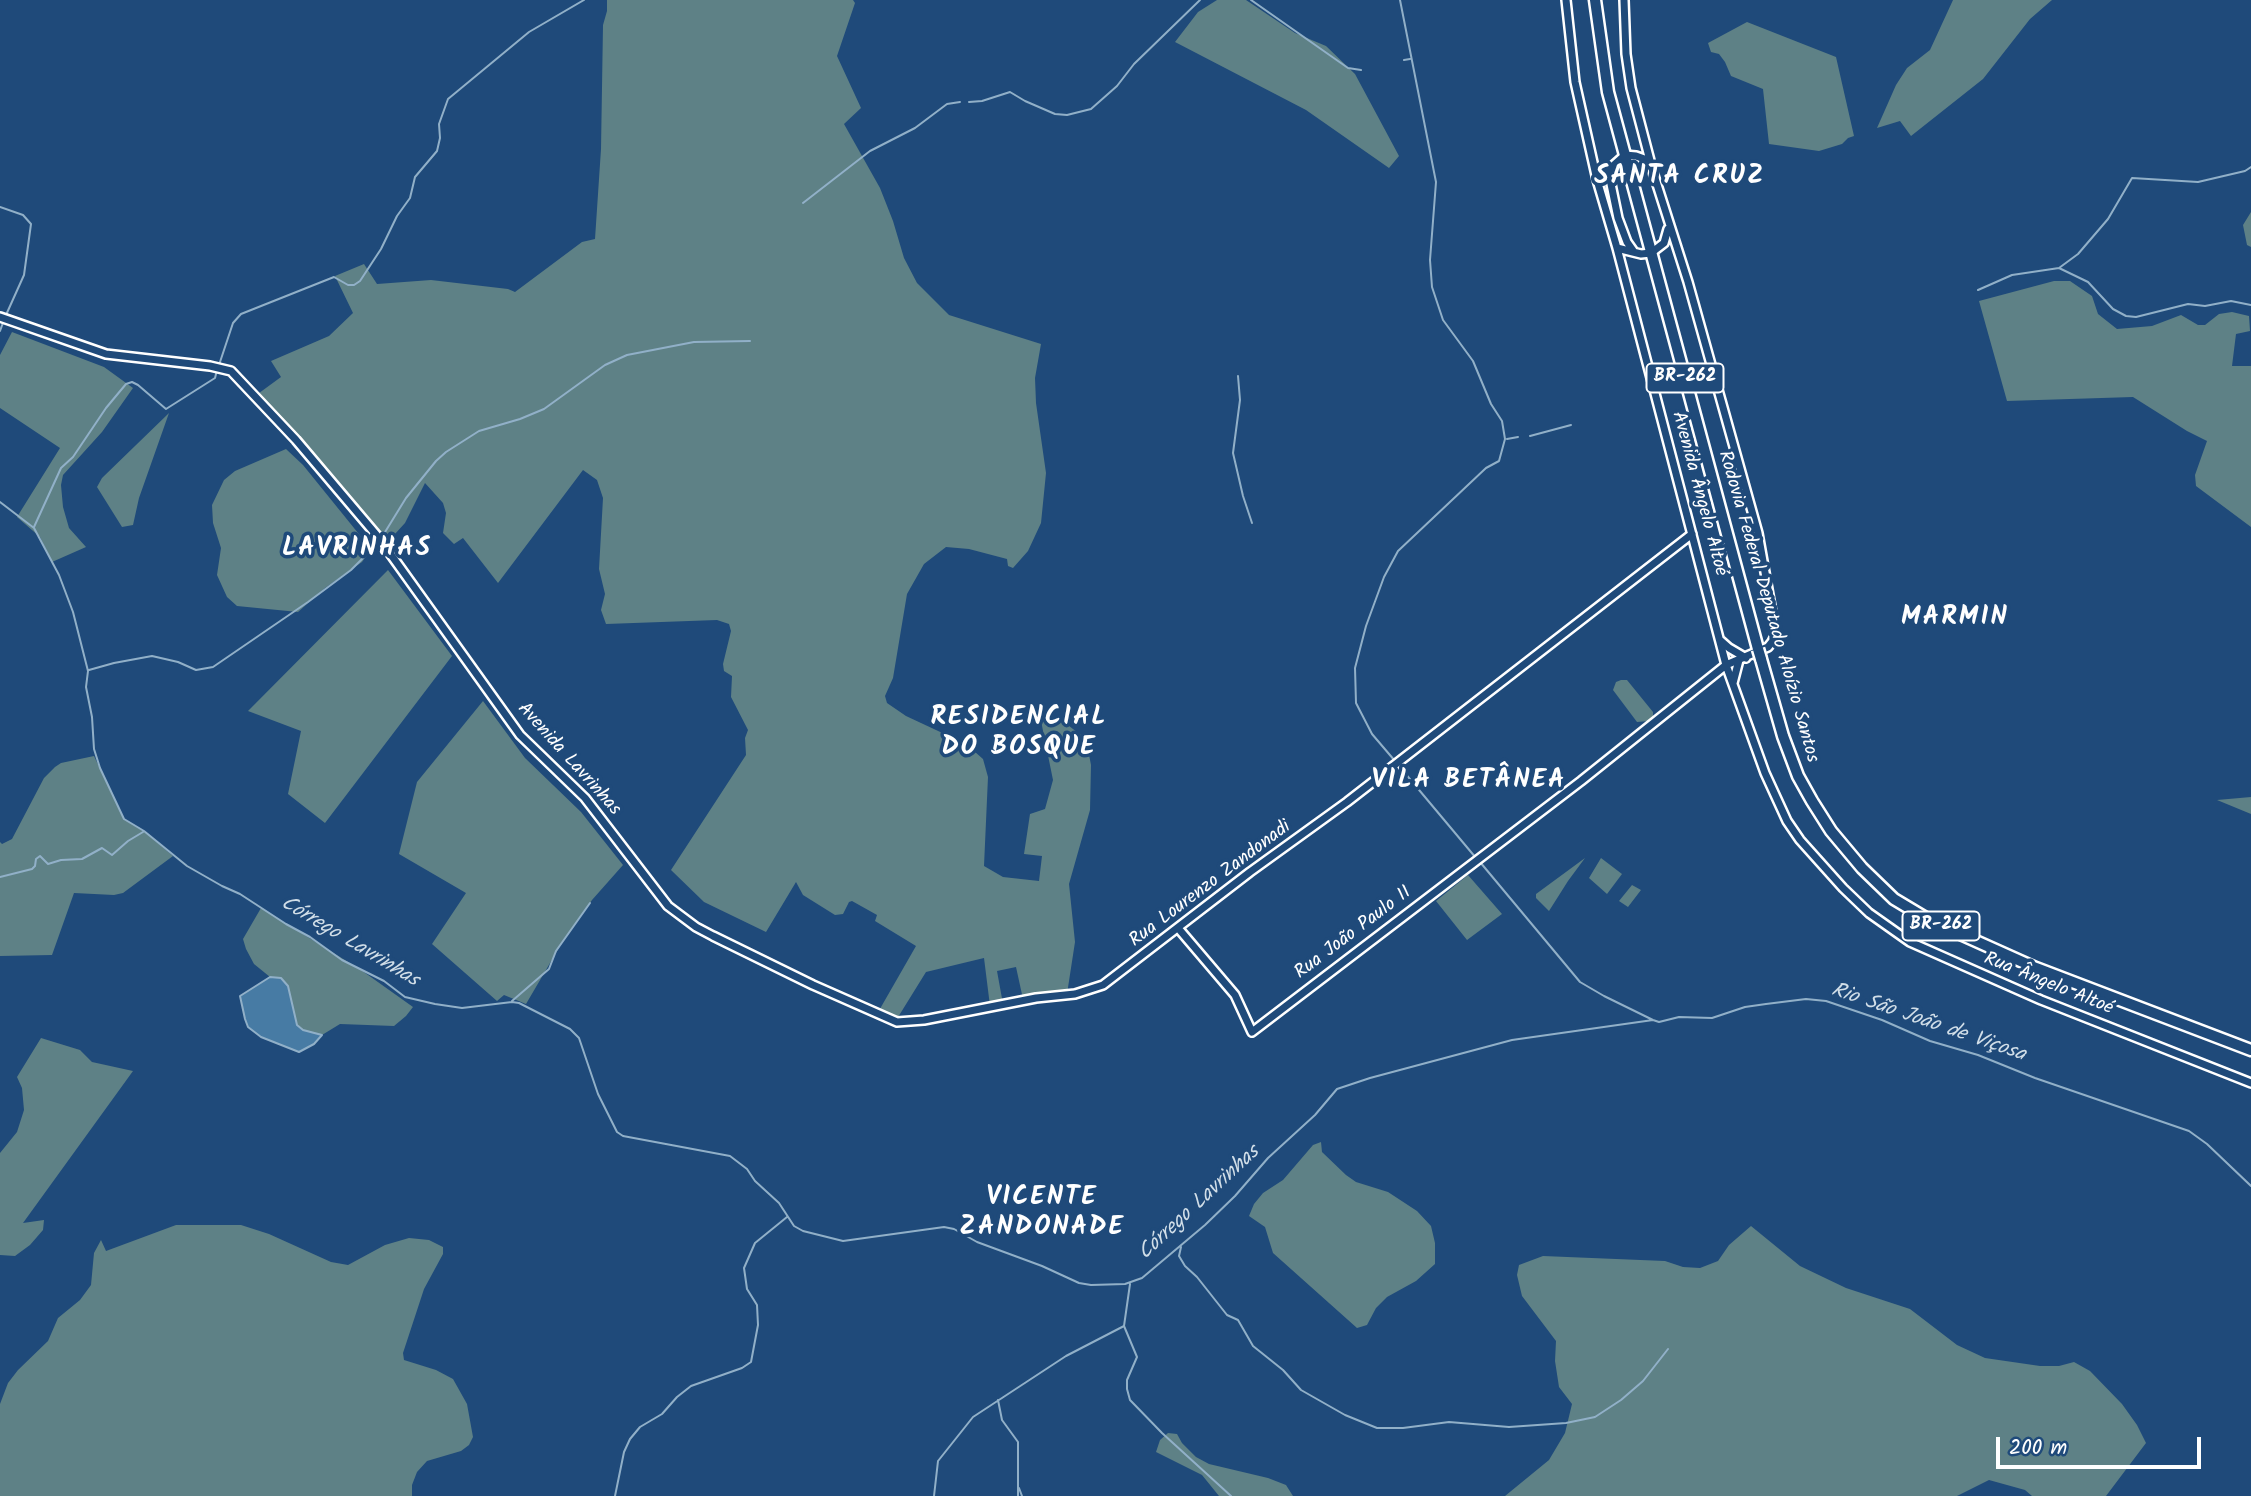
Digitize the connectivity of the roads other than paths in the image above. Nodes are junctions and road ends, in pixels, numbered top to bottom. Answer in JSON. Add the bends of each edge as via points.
{"nodes":[{"id":1,"x":1566,"y":0,"type":"edge"},
{"id":2,"x":1595,"y":0,"type":"edge"},
{"id":3,"x":1624,"y":0,"type":"edge"},
{"id":4,"x":1625,"y":155,"type":"junction"},
{"id":5,"x":1650,"y":161,"type":"junction"},
{"id":6,"x":1611,"y":170,"type":"junction"},
{"id":7,"x":1597,"y":180,"type":"junction"},
{"id":8,"x":1669,"y":225,"type":"junction"},
{"id":9,"x":1617,"y":248,"type":"junction"},
{"id":10,"x":1634,"y":252,"type":"junction"},
{"id":11,"x":1651,"y":253,"type":"junction"},
{"id":12,"x":0,"y":317,"type":"edge"},
{"id":13,"x":1692,"y":534,"type":"junction"},
{"id":14,"x":1719,"y":639,"type":"junction"},
{"id":15,"x":1762,"y":652,"type":"junction"},
{"id":16,"x":1743,"y":659,"type":"junction"},
{"id":17,"x":1726,"y":665,"type":"junction"},
{"id":18,"x":1733,"y":683,"type":"junction"},
{"id":19,"x":1178,"y":928,"type":"junction"},
{"id":20,"x":897,"y":1022,"type":"joint"},
{"id":21,"x":2251,"y":1050,"type":"edge"},
{"id":22,"x":2251,"y":1083,"type":"edge"}],
"edges":[{"from":1,"to":7,"type":"street","name":"Avenida Ângelo Altoé","via":[[1575,82]]},
{"from":2,"to":4,"type":"highway","name":"Rodovia Federal Deputado Aloízio Santos","number":"BR-262","via":[[1602,61]]},
{"from":3,"to":5,"type":"street","via":[[1630,83]]},
{"from":4,"to":5,"type":"street"},
{"from":4,"to":6,"type":"street"},
{"from":4,"to":11,"type":"highway","name":"Rodovia Federal Deputado Aloízio Santos","number":"BR-262"},
{"from":5,"to":8,"type":"street"},
{"from":6,"to":7,"type":"street"},
{"from":6,"to":10,"type":"street","via":[[1618,218]]},
{"from":7,"to":9,"type":"street","name":"Avenida Ângelo Altoé"},
{"from":8,"to":11,"type":"street","via":[[1664,243]]},
{"from":8,"to":15,"type":"street","via":[[1758,533],[1776,634]]},
{"from":9,"to":10,"type":"street"},
{"from":9,"to":13,"type":"street","name":"Avenida Ângelo Altoé"},
{"from":10,"to":11,"type":"street"},
{"from":11,"to":15,"type":"highway","name":"Rodovia Federal Deputado Aloízio Santos","number":"BR-262"},
{"from":12,"to":20,"type":"street","name":"Avenida Lavrinhas","via":[[106,354],[231,371],[379,538],[520,735],[585,798],[668,906],[695,927]]},
{"from":13,"to":14,"type":"street","name":"Avenida Ângelo Altoé"},
{"from":13,"to":19,"type":"street","name":"Rua Lourenzo Zandonadi"},
{"from":14,"to":16,"type":"street"},
{"from":14,"to":17,"type":"street","name":"Avenida Ângelo Altoé"},
{"from":15,"to":16,"type":"street"},
{"from":15,"to":21,"type":"highway","name":"Rodovia Federal Deputado Aloízio Santos","number":"BR-262","via":[[1798,776],[1831,831],[1894,899],[1929,920],[2036,968]]},
{"from":16,"to":17,"type":"street"},
{"from":16,"to":18,"type":"street"},
{"from":17,"to":18,"type":"street","name":"Rua Ângelo Altoé"},
{"from":17,"to":19,"type":"street","name":"Rua João Paulo II","via":[[1252,1032],[1228,986]]},
{"from":18,"to":22,"type":"street","name":"Rua Ângelo Altoé","via":[[1787,821],[1821,865],[1876,919],[1949,961]]},
{"from":19,"to":20,"type":"street","name":"Rua Lourenzo Zandonadi","via":[[1113,979],[1091,990]]}]}
